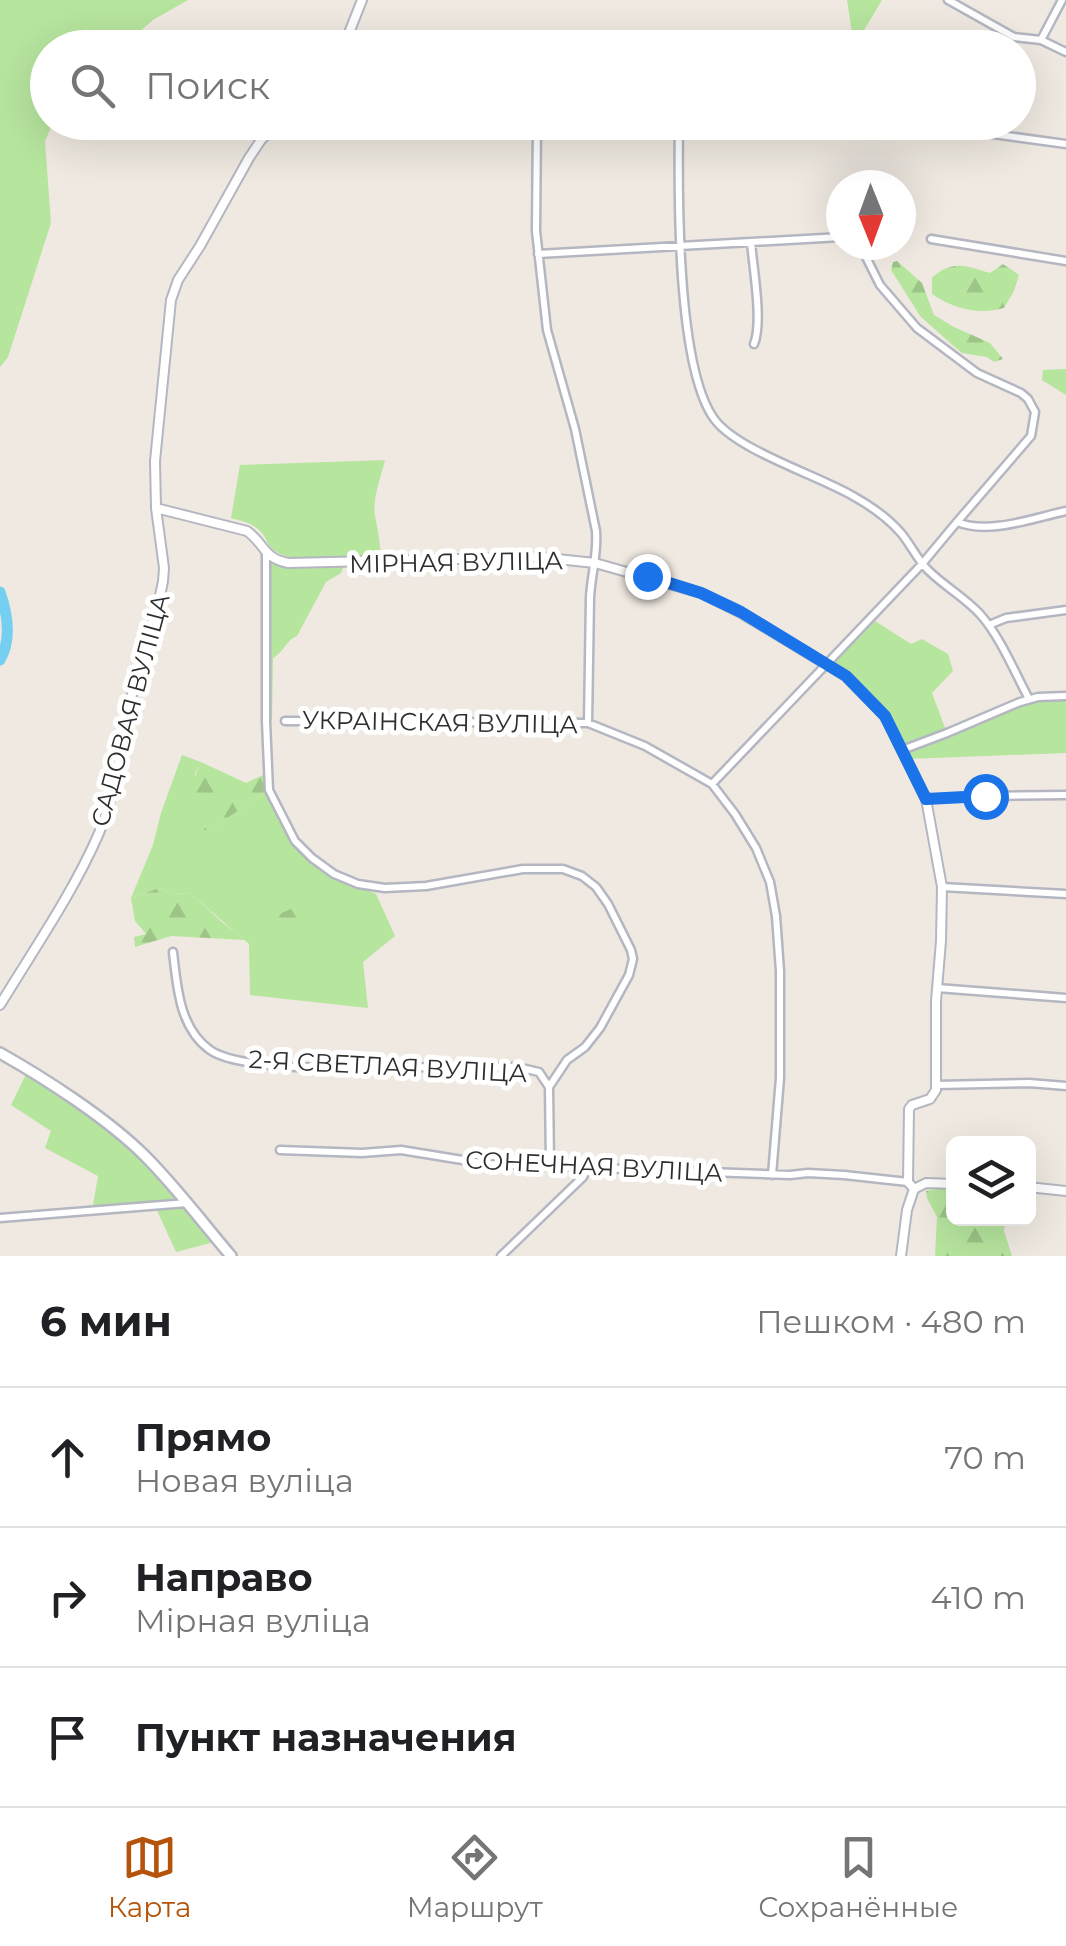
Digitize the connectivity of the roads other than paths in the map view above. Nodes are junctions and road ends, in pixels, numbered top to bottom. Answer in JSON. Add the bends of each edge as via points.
{"nodes":[{"id":1,"x":362,"y":0,"type":"edge"},
{"id":2,"x":948,"y":0,"type":"edge"},
{"id":3,"x":1062,"y":0,"type":"edge"},
{"id":4,"x":350,"y":30,"type":"edge"},
{"id":5,"x":1002,"y":30,"type":"edge"},
{"id":6,"x":1036,"y":39,"type":"edge"},
{"id":7,"x":1042,"y":40,"type":"junction"},
{"id":8,"x":1066,"y":52,"type":"edge"},
{"id":9,"x":261,"y":140,"type":"edge"},
{"id":10,"x":536,"y":140,"type":"edge"},
{"id":11,"x":679,"y":140,"type":"edge"},
{"id":12,"x":1036,"y":140,"type":"edge"},
{"id":13,"x":1066,"y":144,"type":"edge"},
{"id":14,"x":826,"y":238,"type":"edge"},
{"id":15,"x":931,"y":240,"type":"dead end"},
{"id":16,"x":751,"y":242,"type":"junction"},
{"id":17,"x":681,"y":246,"type":"junction"},
{"id":18,"x":538,"y":254,"type":"junction"},
{"id":19,"x":868,"y":260,"type":"edge"},
{"id":20,"x":1066,"y":262,"type":"edge"},
{"id":21,"x":754,"y":344,"type":"dead end"},
{"id":22,"x":156,"y":508,"type":"junction"},
{"id":23,"x":1066,"y":511,"type":"edge"},
{"id":24,"x":957,"y":522,"type":"junction"},
{"id":25,"x":266,"y":554,"type":"junction"},
{"id":26,"x":595,"y":563,"type":"junction"},
{"id":27,"x":922,"y":564,"type":"junction"},
{"id":28,"x":1066,"y":610,"type":"edge"},
{"id":29,"x":989,"y":625,"type":"junction"},
{"id":30,"x":826,"y":665,"type":"junction"},
{"id":31,"x":1066,"y":696,"type":"edge"},
{"id":32,"x":1029,"y":699,"type":"junction"},
{"id":33,"x":285,"y":721,"type":"dead end"},
{"id":34,"x":588,"y":723,"type":"junction"},
{"id":35,"x":902,"y":750,"type":"junction"},
{"id":36,"x":712,"y":784,"type":"junction"},
{"id":37,"x":1066,"y":796,"type":"edge"},
{"id":38,"x":926,"y":799,"type":"junction"},
{"id":39,"x":942,"y":887,"type":"junction"},
{"id":40,"x":1066,"y":894,"type":"edge"},
{"id":41,"x":173,"y":952,"type":"dead end"},
{"id":42,"x":937,"y":988,"type":"junction"},
{"id":43,"x":1066,"y":998,"type":"edge"},
{"id":44,"x":0,"y":1005,"type":"edge"},
{"id":45,"x":0,"y":1053,"type":"edge"},
{"id":46,"x":937,"y":1085,"type":"junction"},
{"id":47,"x":1066,"y":1086,"type":"edge"},
{"id":48,"x":549,"y":1087,"type":"junction"},
{"id":49,"x":280,"y":1150,"type":"dead end"},
{"id":50,"x":550,"y":1165,"type":"junction"},
{"id":51,"x":588,"y":1168,"type":"junction"},
{"id":52,"x":772,"y":1175,"type":"junction"},
{"id":53,"x":946,"y":1184,"type":"edge"},
{"id":54,"x":913,"y":1186,"type":"junction"},
{"id":55,"x":1036,"y":1188,"type":"edge"},
{"id":56,"x":1066,"y":1191,"type":"edge"},
{"id":57,"x":186,"y":1203,"type":"junction"},
{"id":58,"x":0,"y":1218,"type":"edge"},
{"id":59,"x":231,"y":1256,"type":"edge"},
{"id":60,"x":501,"y":1256,"type":"edge"},
{"id":61,"x":901,"y":1256,"type":"edge"}],
"edges":[{"from":1,"to":4,"type":"street"},
{"from":2,"to":5,"type":"street"},
{"from":3,"to":7,"type":"street"},
{"from":6,"to":7,"type":"street"},
{"from":7,"to":8,"type":"street"},
{"from":9,"to":22,"type":"street","name":"САДОВАЯ ВУЛІЦА","via":[[174,290]]},
{"from":10,"to":18,"type":"street"},
{"from":11,"to":17,"type":"street"},
{"from":12,"to":13,"type":"street"},
{"from":14,"to":16,"type":"street"},
{"from":15,"to":20,"type":"street"},
{"from":16,"to":17,"type":"street"},
{"from":16,"to":21,"type":"street"},
{"from":17,"to":18,"type":"street"},
{"from":17,"to":27,"type":"street","via":[[692,354],[714,420],[745,444],[870,507]]},
{"from":18,"to":26,"type":"street","via":[[546,330],[596,531]]},
{"from":19,"to":24,"type":"street","via":[[880,285],[917,328],[977,373],[1028,398],[1034,412],[1031,436]]},
{"from":22,"to":25,"type":"street","name":"МІРНАЯ ВУЛІЦА","via":[[247,531]]},
{"from":22,"to":44,"type":"street","name":"САДОВАЯ ВУЛІЦА","via":[[163,581],[107,813]]},
{"from":23,"to":24,"type":"street","via":[[985,526]]},
{"from":24,"to":27,"type":"street"},
{"from":25,"to":26,"type":"street","name":"МІРНАЯ ВУЛІЦА","via":[[304,564],[538,557]]},
{"from":25,"to":48,"type":"street","name":"2-Я СВЕТЛАЯ ВУЛІЦА","via":[[269,790],[312,858],[358,884],[385,888],[552,868],[582,876],[608,904],[631,950],[632,967],[600,1028]]},
{"from":26,"to":30,"type":"street","name":"МІРНАЯ ВУЛІЦА","via":[[701,593]]},
{"from":26,"to":34,"type":"street"},
{"from":27,"to":29,"type":"street"},
{"from":27,"to":30,"type":"street"},
{"from":28,"to":29,"type":"street"},
{"from":29,"to":32,"type":"street"},
{"from":30,"to":35,"type":"street","name":"МІРНАЯ ВУЛІЦА","via":[[885,716]]},
{"from":30,"to":36,"type":"street"},
{"from":31,"to":32,"type":"street"},
{"from":32,"to":35,"type":"street"},
{"from":33,"to":34,"type":"street","name":"УКРАІНСКАЯ ВУЛІЦА"},
{"from":34,"to":36,"type":"street","name":"УКРАІНСКАЯ ВУЛІЦА"},
{"from":35,"to":38,"type":"street","name":"МІРНАЯ ВУЛІЦА"},
{"from":36,"to":52,"type":"street","name":"УКРАІНСКАЯ ВУЛІЦА","via":[[756,848],[776,916],[780,1078]]},
{"from":37,"to":38,"type":"street"},
{"from":38,"to":39,"type":"street","name":"МІРНАЯ ВУЛІЦА"},
{"from":39,"to":40,"type":"street"},
{"from":39,"to":42,"type":"street","name":"МІРНАЯ ВУЛІЦА"},
{"from":41,"to":48,"type":"street","name":"2-Я СВЕТЛАЯ ВУЛІЦА","via":[[181,1009],[198,1038],[225,1056],[334,1068],[517,1068],[538,1072]]},
{"from":42,"to":43,"type":"street"},
{"from":42,"to":46,"type":"street","name":"МІРНАЯ ВУЛІЦА"},
{"from":45,"to":57,"type":"main road","via":[[130,1141]]},
{"from":46,"to":47,"type":"street"},
{"from":46,"to":54,"type":"street","via":[[930,1099],[909,1109]]},
{"from":48,"to":50,"type":"street","name":"2-Я СВЕТЛАЯ ВУЛІЦА"},
{"from":49,"to":50,"type":"street","name":"СОНЕЧНАЯ ВУЛІЦА","via":[[401,1150],[460,1161]]},
{"from":50,"to":51,"type":"street","name":"СОНЕЧНАЯ ВУЛІЦА"},
{"from":51,"to":52,"type":"street","name":"СОНЕЧНАЯ ВУЛІЦА"},
{"from":51,"to":60,"type":"street"},
{"from":52,"to":54,"type":"street","name":"СОНЕЧНАЯ ВУЛІЦА","via":[[844,1174]]},
{"from":53,"to":54,"type":"street","name":"СОНЕЧНАЯ ВУЛІЦА"},
{"from":54,"to":61,"type":"street"},
{"from":55,"to":56,"type":"street"},
{"from":57,"to":58,"type":"street"},
{"from":57,"to":59,"type":"main road"}]}
